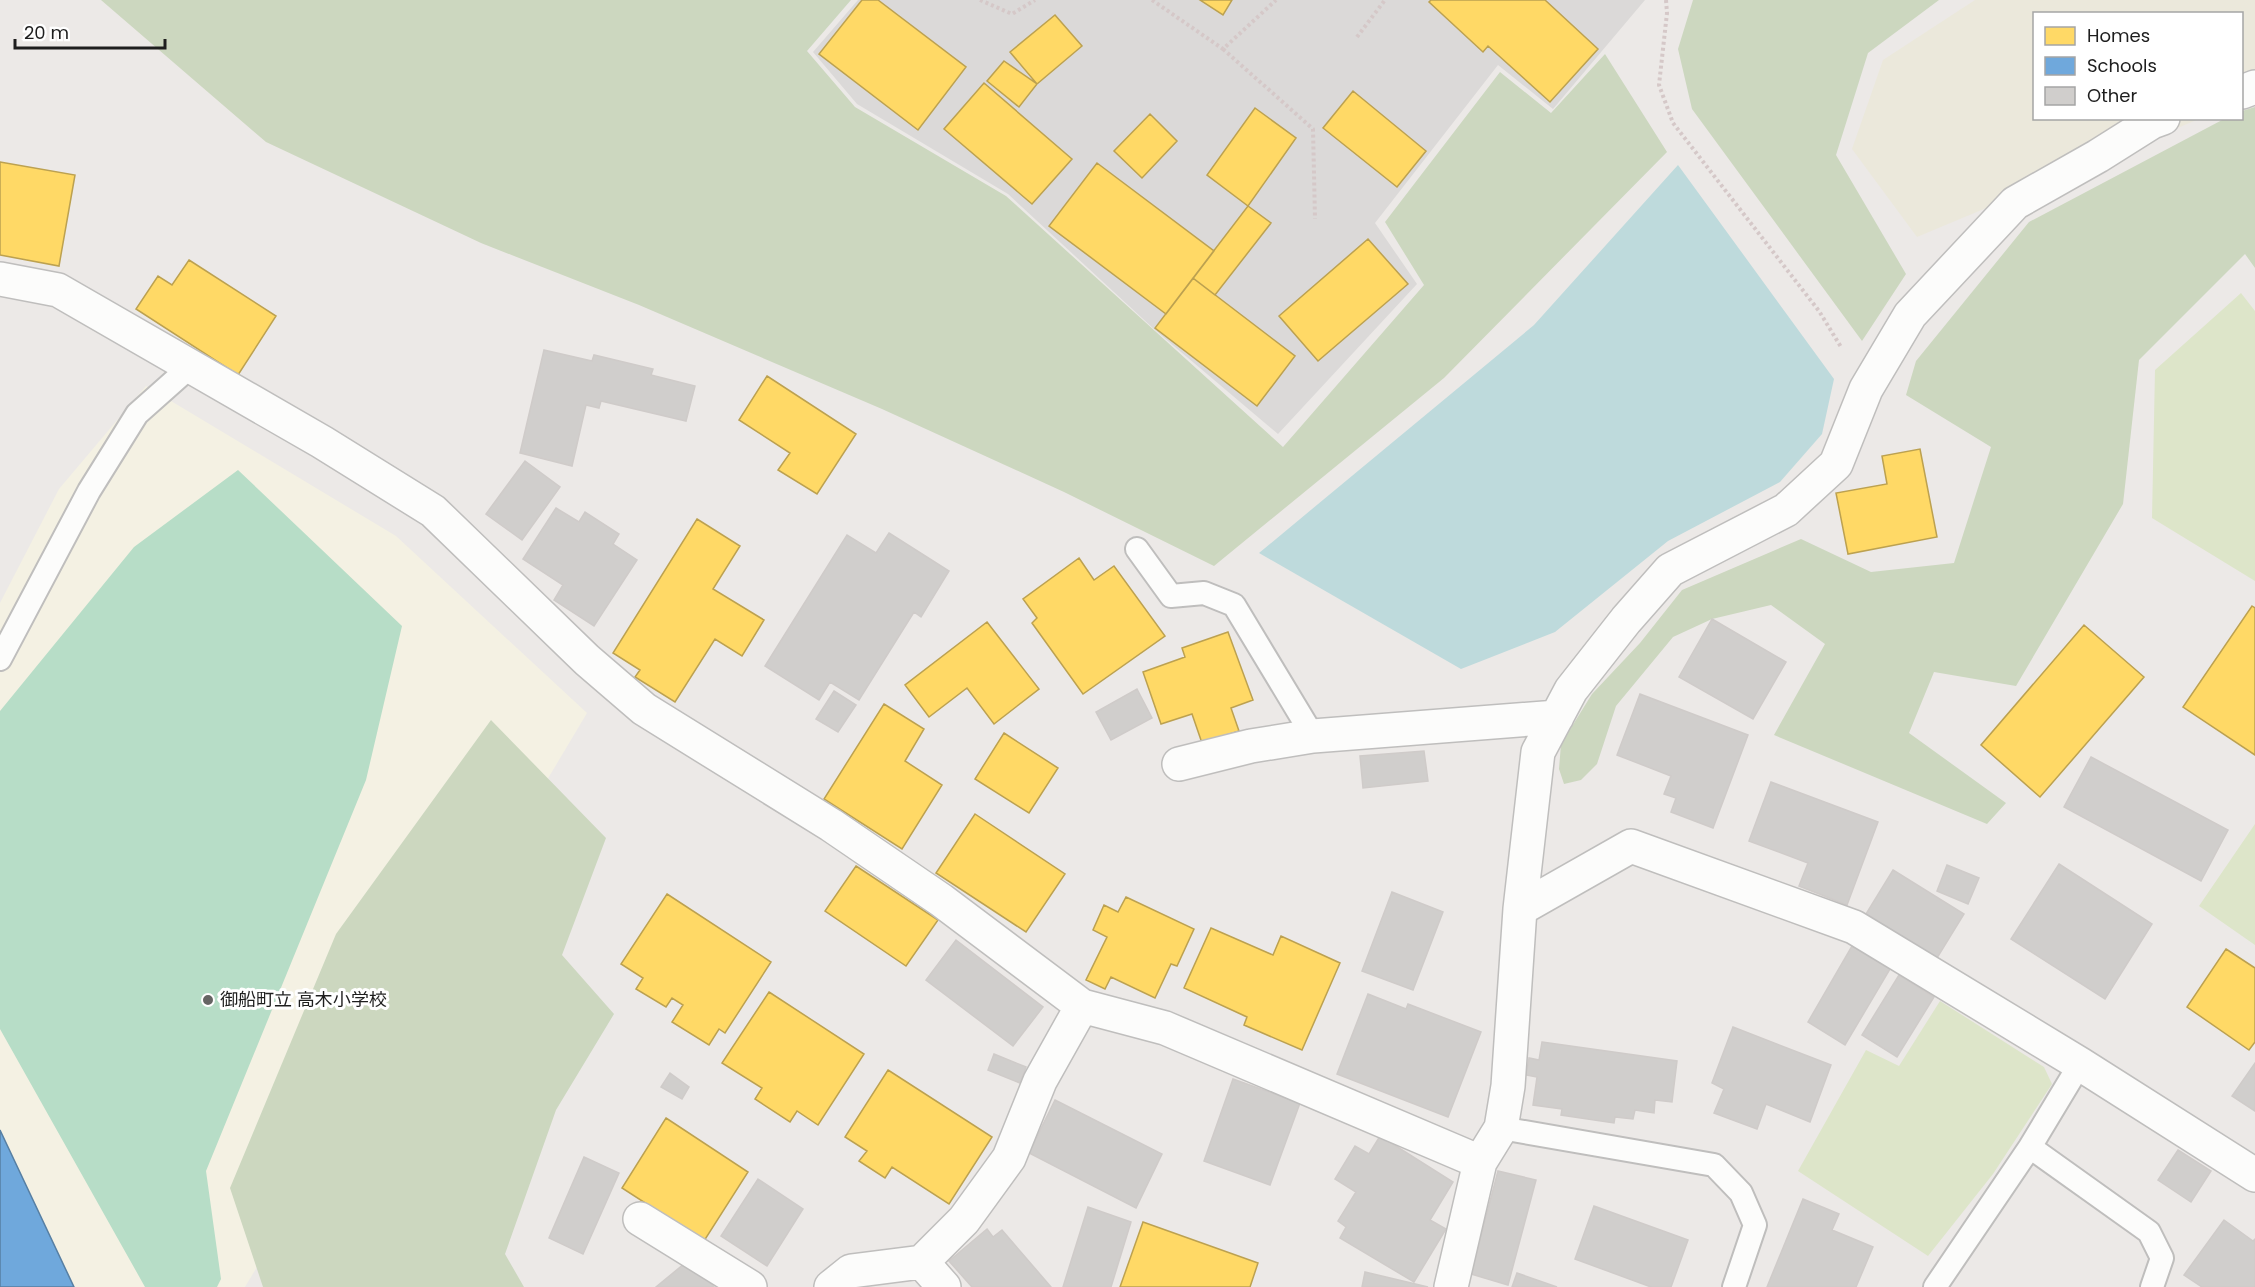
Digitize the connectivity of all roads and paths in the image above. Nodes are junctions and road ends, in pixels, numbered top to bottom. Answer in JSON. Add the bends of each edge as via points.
{"nodes":[{"id":1,"x":980,"y":0,"type":"edge"},
{"id":2,"x":1035,"y":0,"type":"edge"},
{"id":3,"x":1152,"y":0,"type":"edge"},
{"id":4,"x":1276,"y":0,"type":"edge"},
{"id":5,"x":1384,"y":0,"type":"edge"},
{"id":6,"x":1666,"y":0,"type":"edge"},
{"id":7,"x":1357,"y":38,"type":"dead end"},
{"id":8,"x":1223,"y":49,"type":"junction"},
{"id":9,"x":2158,"y":120,"type":"edge"},
{"id":10,"x":1315,"y":219,"type":"dead end"},
{"id":11,"x":0,"y":279,"type":"edge"},
{"id":12,"x":1819,"y":311,"type":"dead end"},
{"id":13,"x":191,"y":366,"type":"junction"},
{"id":14,"x":1137,"y":549,"type":"dead end"},
{"id":15,"x":0,"y":659,"type":"edge"},
{"id":16,"x":1557,"y":717,"type":"junction"},
{"id":17,"x":1313,"y":736,"type":"junction"},
{"id":18,"x":1179,"y":764,"type":"dead end"},
{"id":19,"x":1520,"y":909,"type":"junction"},
{"id":20,"x":1082,"y":1006,"type":"junction"},
{"id":21,"x":2080,"y":1064,"type":"junction"},
{"id":22,"x":1501,"y":1128,"type":"junction"},
{"id":23,"x":2030,"y":1147,"type":"junction"},
{"id":24,"x":1480,"y":1162,"type":"junction"},
{"id":25,"x":2255,"y":1175,"type":"edge"},
{"id":26,"x":640,"y":1219,"type":"dead end"},
{"id":27,"x":922,"y":1262,"type":"junction"},
{"id":28,"x":750,"y":1287,"type":"edge"},
{"id":29,"x":831,"y":1287,"type":"edge"},
{"id":30,"x":944,"y":1287,"type":"edge"},
{"id":31,"x":1451,"y":1287,"type":"edge"},
{"id":32,"x":1734,"y":1287,"type":"edge"},
{"id":33,"x":1935,"y":1287,"type":"edge"},
{"id":34,"x":2152,"y":1287,"type":"edge"}],
"edges":[{"from":1,"to":2,"type":"path","via":[[1012,14]]},
{"from":3,"to":8,"type":"path"},
{"from":4,"to":8,"type":"path"},
{"from":5,"to":7,"type":"path"},
{"from":6,"to":12,"type":"path","via":[[1659,85],[1673,123]]},
{"from":8,"to":10,"type":"path","via":[[1312,129]]},
{"from":9,"to":16,"type":"street","via":[[2015,203],[1910,315],[1866,389],[1836,464],[1786,510],[1670,570],[1571,690]]},
{"from":11,"to":13,"type":"street","via":[[58,290]]},
{"from":13,"to":15,"type":"lane","via":[[137,414],[89,491]]},
{"from":13,"to":20,"type":"street","via":[[433,511],[587,660],[644,709],[850,838],[941,900]]},
{"from":14,"to":17,"type":"lane","via":[[1171,596],[1204,593],[1234,605]]},
{"from":16,"to":17,"type":"street"},
{"from":16,"to":19,"type":"street","via":[[1538,752]]},
{"from":17,"to":18,"type":"street"},
{"from":19,"to":21,"type":"street","via":[[1631,846],[1854,927]]},
{"from":19,"to":22,"type":"street","via":[[1508,1086]]},
{"from":20,"to":24,"type":"street","via":[[1166,1028]]},
{"from":20,"to":27,"type":"street","via":[[1040,1081],[1009,1158],[964,1220]]},
{"from":21,"to":23,"type":"lane"},
{"from":21,"to":25,"type":"street"},
{"from":22,"to":24,"type":"street"},
{"from":22,"to":32,"type":"lane","via":[[1714,1165],[1741,1192],[1755,1225]]},
{"from":23,"to":33,"type":"lane"},
{"from":23,"to":34,"type":"lane","via":[[2148,1233],[2162,1257]]},
{"from":24,"to":31,"type":"street"},
{"from":26,"to":28,"type":"street"},
{"from":27,"to":29,"type":"street","via":[[850,1271]]},
{"from":27,"to":30,"type":"street"}]}
